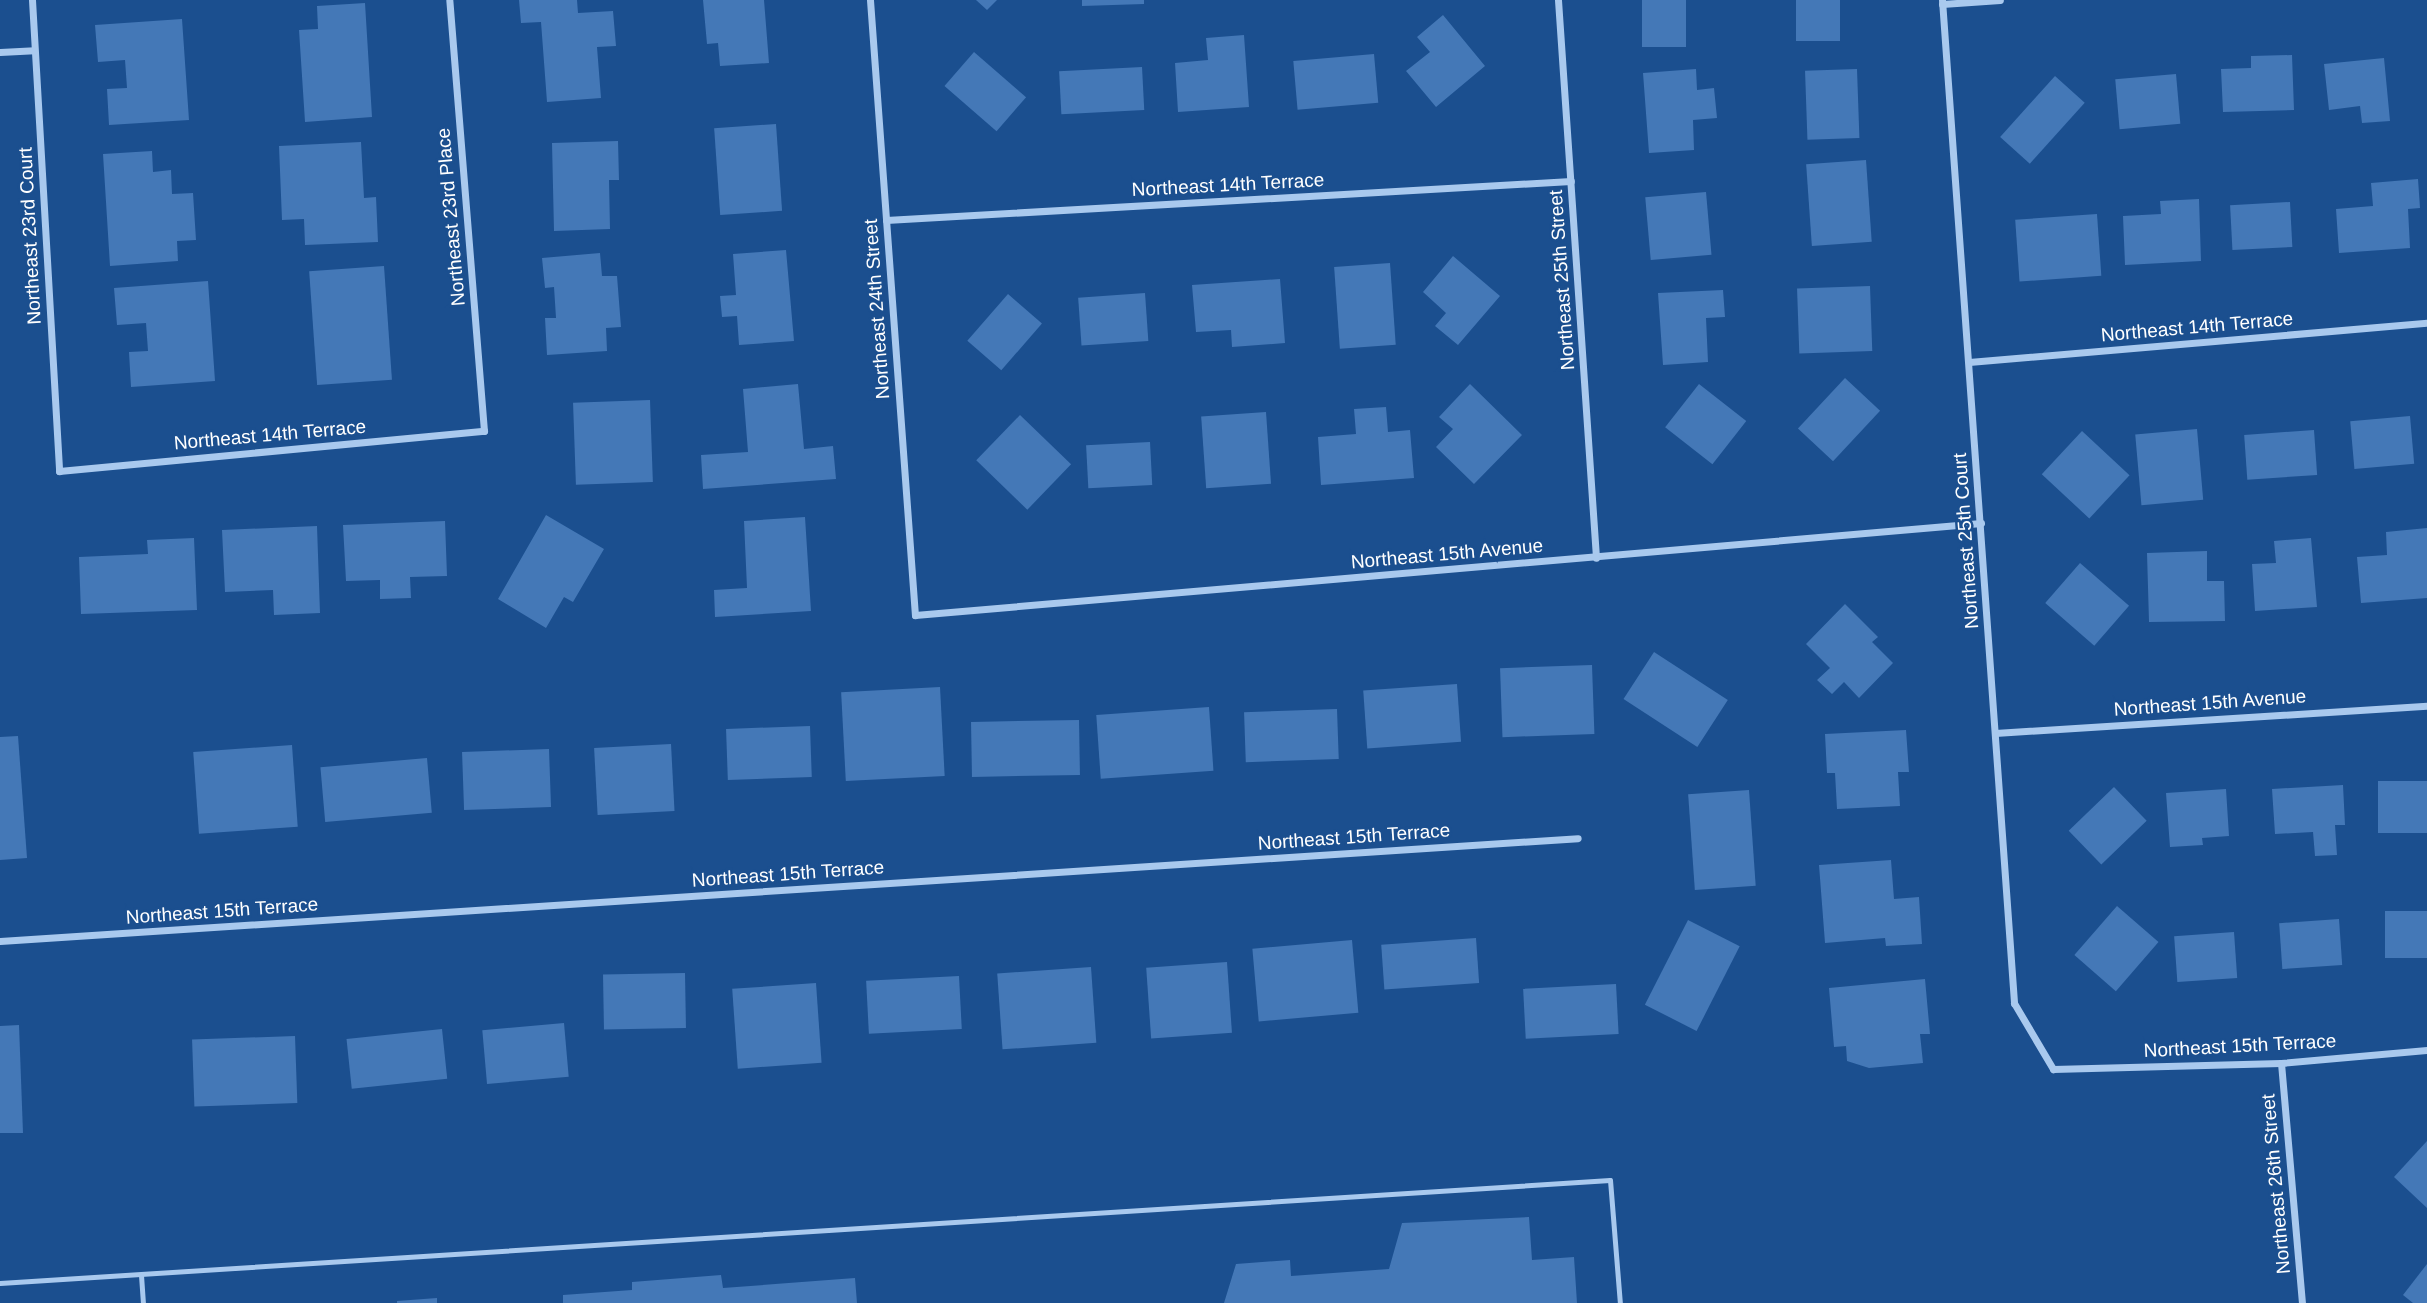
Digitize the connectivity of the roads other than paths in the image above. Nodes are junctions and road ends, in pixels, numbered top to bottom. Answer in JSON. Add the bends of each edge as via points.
{"nodes":[{"id":1,"x":32,"y":0,"type":"edge"},
{"id":2,"x":449,"y":0,"type":"edge"},
{"id":3,"x":870,"y":0,"type":"edge"},
{"id":4,"x":1558,"y":0,"type":"edge"},
{"id":5,"x":2000,"y":0,"type":"edge"},
{"id":6,"x":1942,"y":2,"type":"edge"},
{"id":7,"x":34,"y":50,"type":"junction"},
{"id":8,"x":0,"y":52,"type":"edge"},
{"id":9,"x":1571,"y":181,"type":"junction"},
{"id":10,"x":886,"y":220,"type":"junction"},
{"id":11,"x":2427,"y":323,"type":"edge"},
{"id":12,"x":1969,"y":362,"type":"junction"},
{"id":13,"x":484,"y":431,"type":"joint"},
{"id":14,"x":60,"y":471,"type":"joint"},
{"id":15,"x":1981,"y":523,"type":"junction"},
{"id":16,"x":1596,"y":558,"type":"junction"},
{"id":17,"x":915,"y":615,"type":"joint"},
{"id":18,"x":2427,"y":706,"type":"edge"},
{"id":19,"x":1994,"y":733,"type":"junction"},
{"id":20,"x":1578,"y":838,"type":"dead end"},
{"id":21,"x":0,"y":941,"type":"edge"},
{"id":22,"x":2427,"y":1050,"type":"edge"},
{"id":23,"x":2281,"y":1063,"type":"junction"},
{"id":24,"x":2053,"y":1069,"type":"joint"},
{"id":25,"x":141,"y":1275,"type":"junction"},
{"id":26,"x":0,"y":1283,"type":"edge"},
{"id":27,"x":142,"y":1303,"type":"edge"},
{"id":28,"x":1620,"y":1303,"type":"edge"},
{"id":29,"x":2302,"y":1303,"type":"edge"}],
"edges":[{"from":1,"to":7,"type":"street","name":"Northeast 23rd Court"},
{"from":2,"to":13,"type":"street","name":"Northeast 23rd Place"},
{"from":3,"to":10,"type":"street","name":"Northeast 24th Street"},
{"from":4,"to":9,"type":"street","name":"Northeast 25th Street"},
{"from":5,"to":6,"type":"street"},
{"from":6,"to":12,"type":"street","name":"Northeast 25th Court"},
{"from":7,"to":8,"type":"street"},
{"from":7,"to":14,"type":"street","name":"Northeast 23rd Court"},
{"from":9,"to":10,"type":"street","name":"Northeast 14th Terrace"},
{"from":9,"to":16,"type":"street","name":"Northeast 25th Street"},
{"from":10,"to":17,"type":"street","name":"Northeast 24th Street"},
{"from":11,"to":12,"type":"street","name":"Northeast 14th Terrace"},
{"from":12,"to":15,"type":"street","name":"Northeast 25th Court"},
{"from":13,"to":14,"type":"street","name":"Northeast 14th Terrace"},
{"from":15,"to":16,"type":"street","name":"Northeast 15th Avenue"},
{"from":15,"to":19,"type":"street","name":"Northeast 25th Court"},
{"from":16,"to":17,"type":"street","name":"Northeast 15th Avenue"},
{"from":18,"to":19,"type":"street","name":"Northeast 15th Avenue"},
{"from":19,"to":24,"type":"street","name":"Northeast 25th Court","via":[[2014,1003]]},
{"from":20,"to":21,"type":"street","name":"Northeast 15th Terrace"},
{"from":22,"to":23,"type":"street","name":"Northeast 15th Terrace"},
{"from":23,"to":24,"type":"street","name":"Northeast 15th Terrace"},
{"from":23,"to":29,"type":"street","name":"Northeast 26th Street"},
{"from":25,"to":26,"type":"lane"},
{"from":25,"to":27,"type":"lane"},
{"from":25,"to":28,"type":"lane","via":[[1610,1180]]}]}
